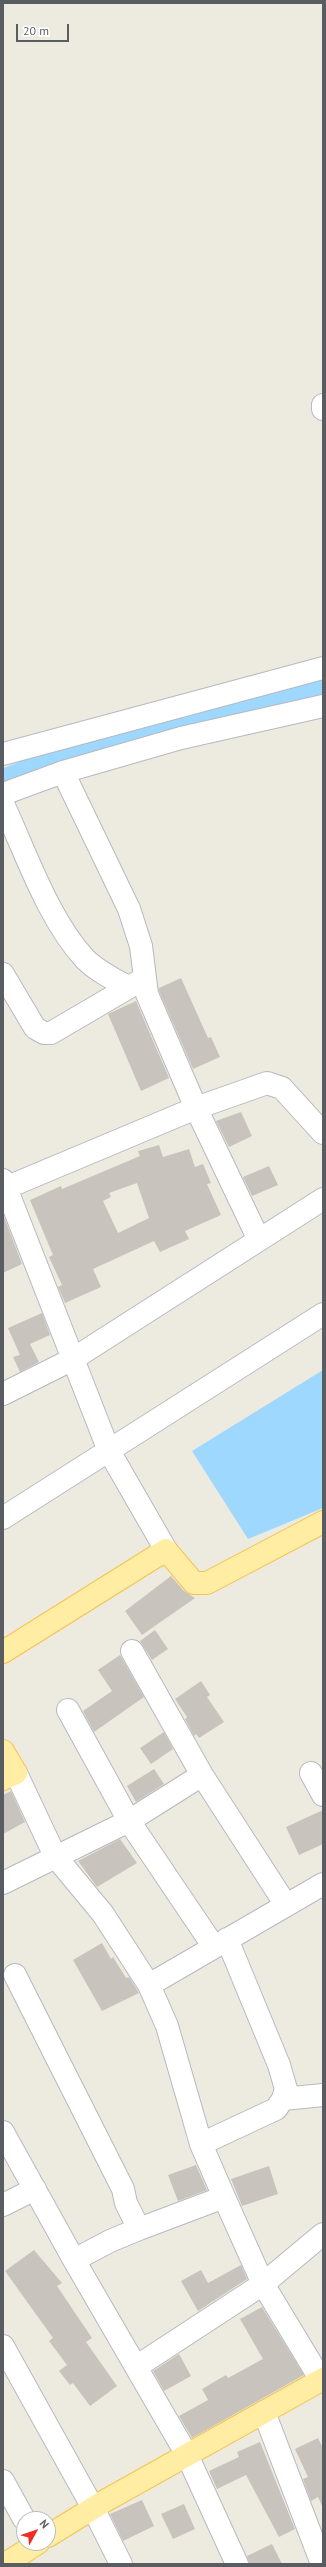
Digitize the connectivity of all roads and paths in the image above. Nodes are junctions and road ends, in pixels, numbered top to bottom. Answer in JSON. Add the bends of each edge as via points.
{"nodes":[{"id":1,"x":323,"y":405,"type":"edge"},
{"id":2,"x":323,"y":409,"type":"edge"},
{"id":3,"x":323,"y":668,"type":"edge"},
{"id":4,"x":323,"y":706,"type":"edge"},
{"id":5,"x":3,"y":754,"type":"edge"},
{"id":6,"x":63,"y":772,"type":"junction"},
{"id":7,"x":3,"y":794,"type":"edge"},
{"id":8,"x":3,"y":804,"type":"edge"},
{"id":9,"x":3,"y":974,"type":"edge"},
{"id":10,"x":136,"y":983,"type":"junction"},
{"id":11,"x":196,"y":1108,"type":"junction"},
{"id":12,"x":323,"y":1133,"type":"edge"},
{"id":13,"x":4,"y":1186,"type":"edge"},
{"id":14,"x":323,"y":1199,"type":"edge"},
{"id":15,"x":259,"y":1240,"type":"junction"},
{"id":16,"x":323,"y":1314,"type":"edge"},
{"id":17,"x":73,"y":1359,"type":"junction"},
{"id":18,"x":3,"y":1394,"type":"edge"},
{"id":19,"x":109,"y":1451,"type":"junction"},
{"id":20,"x":3,"y":1518,"type":"edge"},
{"id":21,"x":323,"y":1522,"type":"edge"},
{"id":22,"x":166,"y":1550,"type":"junction"},
{"id":23,"x":132,"y":1651,"type":"dead end"},
{"id":24,"x":3,"y":1652,"type":"edge"},
{"id":25,"x":68,"y":1710,"type":"dead end"},
{"id":26,"x":3,"y":1750,"type":"edge"},
{"id":27,"x":311,"y":1772,"type":"dead end"},
{"id":28,"x":202,"y":1775,"type":"junction"},
{"id":29,"x":9,"y":1776,"type":"edge"},
{"id":30,"x":323,"y":1795,"type":"edge"},
{"id":31,"x":129,"y":1821,"type":"junction"},
{"id":32,"x":55,"y":1856,"type":"junction"},
{"id":33,"x":3,"y":1883,"type":"edge"},
{"id":34,"x":323,"y":1884,"type":"edge"},
{"id":35,"x":286,"y":1905,"type":"junction"},
{"id":36,"x":220,"y":1943,"type":"junction"},
{"id":37,"x":15,"y":1975,"type":"dead end"},
{"id":38,"x":149,"y":1985,"type":"junction"},
{"id":39,"x":323,"y":2095,"type":"edge"},
{"id":40,"x":284,"y":2099,"type":"junction"},
{"id":41,"x":3,"y":2132,"type":"edge"},
{"id":42,"x":201,"y":2144,"type":"junction"},
{"id":43,"x":36,"y":2189,"type":"junction"},
{"id":44,"x":224,"y":2197,"type":"junction"},
{"id":45,"x":3,"y":2205,"type":"edge"},
{"id":46,"x":139,"y":2229,"type":"junction"},
{"id":47,"x":323,"y":2234,"type":"edge"},
{"id":48,"x":74,"y":2260,"type":"junction"},
{"id":49,"x":263,"y":2284,"type":"junction"},
{"id":50,"x":3,"y":2346,"type":"edge"},
{"id":51,"x":136,"y":2367,"type":"junction"},
{"id":52,"x":322,"y":2380,"type":"edge"},
{"id":53,"x":264,"y":2412,"type":"junction"},
{"id":54,"x":187,"y":2455,"type":"junction"},
{"id":55,"x":3,"y":2481,"type":"edge"},
{"id":56,"x":93,"y":2508,"type":"junction"},
{"id":57,"x":20,"y":2511,"type":"edge"},
{"id":58,"x":56,"y":2531,"type":"edge"},
{"id":59,"x":25,"y":2551,"type":"edge"},
{"id":60,"x":5,"y":2564,"type":"edge"},
{"id":61,"x":121,"y":2564,"type":"edge"},
{"id":62,"x":237,"y":2564,"type":"edge"},
{"id":63,"x":322,"y":2564,"type":"edge"}],
"edges":[{"from":1,"to":2,"type":"street"},
{"from":3,"to":5,"type":"street"},
{"from":4,"to":6,"type":"street","via":[[181,738]]},
{"from":6,"to":7,"type":"street"},
{"from":6,"to":10,"type":"street","via":[[129,909],[141,946]]},
{"from":8,"to":10,"type":"street","via":[[62,930],[86,960],[102,973]]},
{"from":9,"to":10,"type":"street","via":[[36,1028],[44,1033],[51,1032]]},
{"from":10,"to":11,"type":"street","via":[[147,994]]},
{"from":11,"to":12,"type":"street","via":[[267,1084],[282,1088]]},
{"from":11,"to":13,"type":"street"},
{"from":11,"to":15,"type":"street"},
{"from":13,"to":17,"type":"street"},
{"from":14,"to":15,"type":"street"},
{"from":15,"to":17,"type":"street"},
{"from":16,"to":19,"type":"street"},
{"from":17,"to":18,"type":"street"},
{"from":17,"to":19,"type":"street"},
{"from":19,"to":20,"type":"street"},
{"from":19,"to":22,"type":"street"},
{"from":21,"to":22,"type":"main road","via":[[208,1583],[194,1583]]},
{"from":22,"to":24,"type":"main road"},
{"from":23,"to":28,"type":"street"},
{"from":25,"to":31,"type":"street"},
{"from":26,"to":29,"type":"main road"},
{"from":27,"to":30,"type":"street"},
{"from":28,"to":31,"type":"street"},
{"from":28,"to":35,"type":"street"},
{"from":29,"to":32,"type":"street"},
{"from":31,"to":32,"type":"street"},
{"from":31,"to":36,"type":"street"},
{"from":32,"to":33,"type":"street"},
{"from":32,"to":38,"type":"street","via":[[103,1914]]},
{"from":34,"to":35,"type":"street"},
{"from":35,"to":36,"type":"street"},
{"from":36,"to":38,"type":"street"},
{"from":36,"to":40,"type":"street","via":[[278,2065],[286,2089]]},
{"from":37,"to":46,"type":"street","via":[[124,2189],[126,2203]]},
{"from":38,"to":42,"type":"street","via":[[167,2026]]},
{"from":39,"to":40,"type":"street"},
{"from":40,"to":42,"type":"street","via":[[267,2115]]},
{"from":41,"to":43,"type":"street"},
{"from":42,"to":44,"type":"street"},
{"from":43,"to":45,"type":"street"},
{"from":43,"to":48,"type":"street"},
{"from":44,"to":46,"type":"street"},
{"from":44,"to":49,"type":"street"},
{"from":46,"to":48,"type":"street"},
{"from":47,"to":49,"type":"street"},
{"from":48,"to":51,"type":"street"},
{"from":49,"to":51,"type":"street"},
{"from":49,"to":52,"type":"street"},
{"from":50,"to":56,"type":"street"},
{"from":51,"to":54,"type":"street"},
{"from":52,"to":53,"type":"main road"},
{"from":53,"to":54,"type":"main road"},
{"from":53,"to":63,"type":"street"},
{"from":54,"to":56,"type":"main road"},
{"from":54,"to":62,"type":"street"},
{"from":55,"to":57,"type":"street"},
{"from":56,"to":58,"type":"main road"},
{"from":56,"to":61,"type":"street"},
{"from":59,"to":60,"type":"main road"}]}
